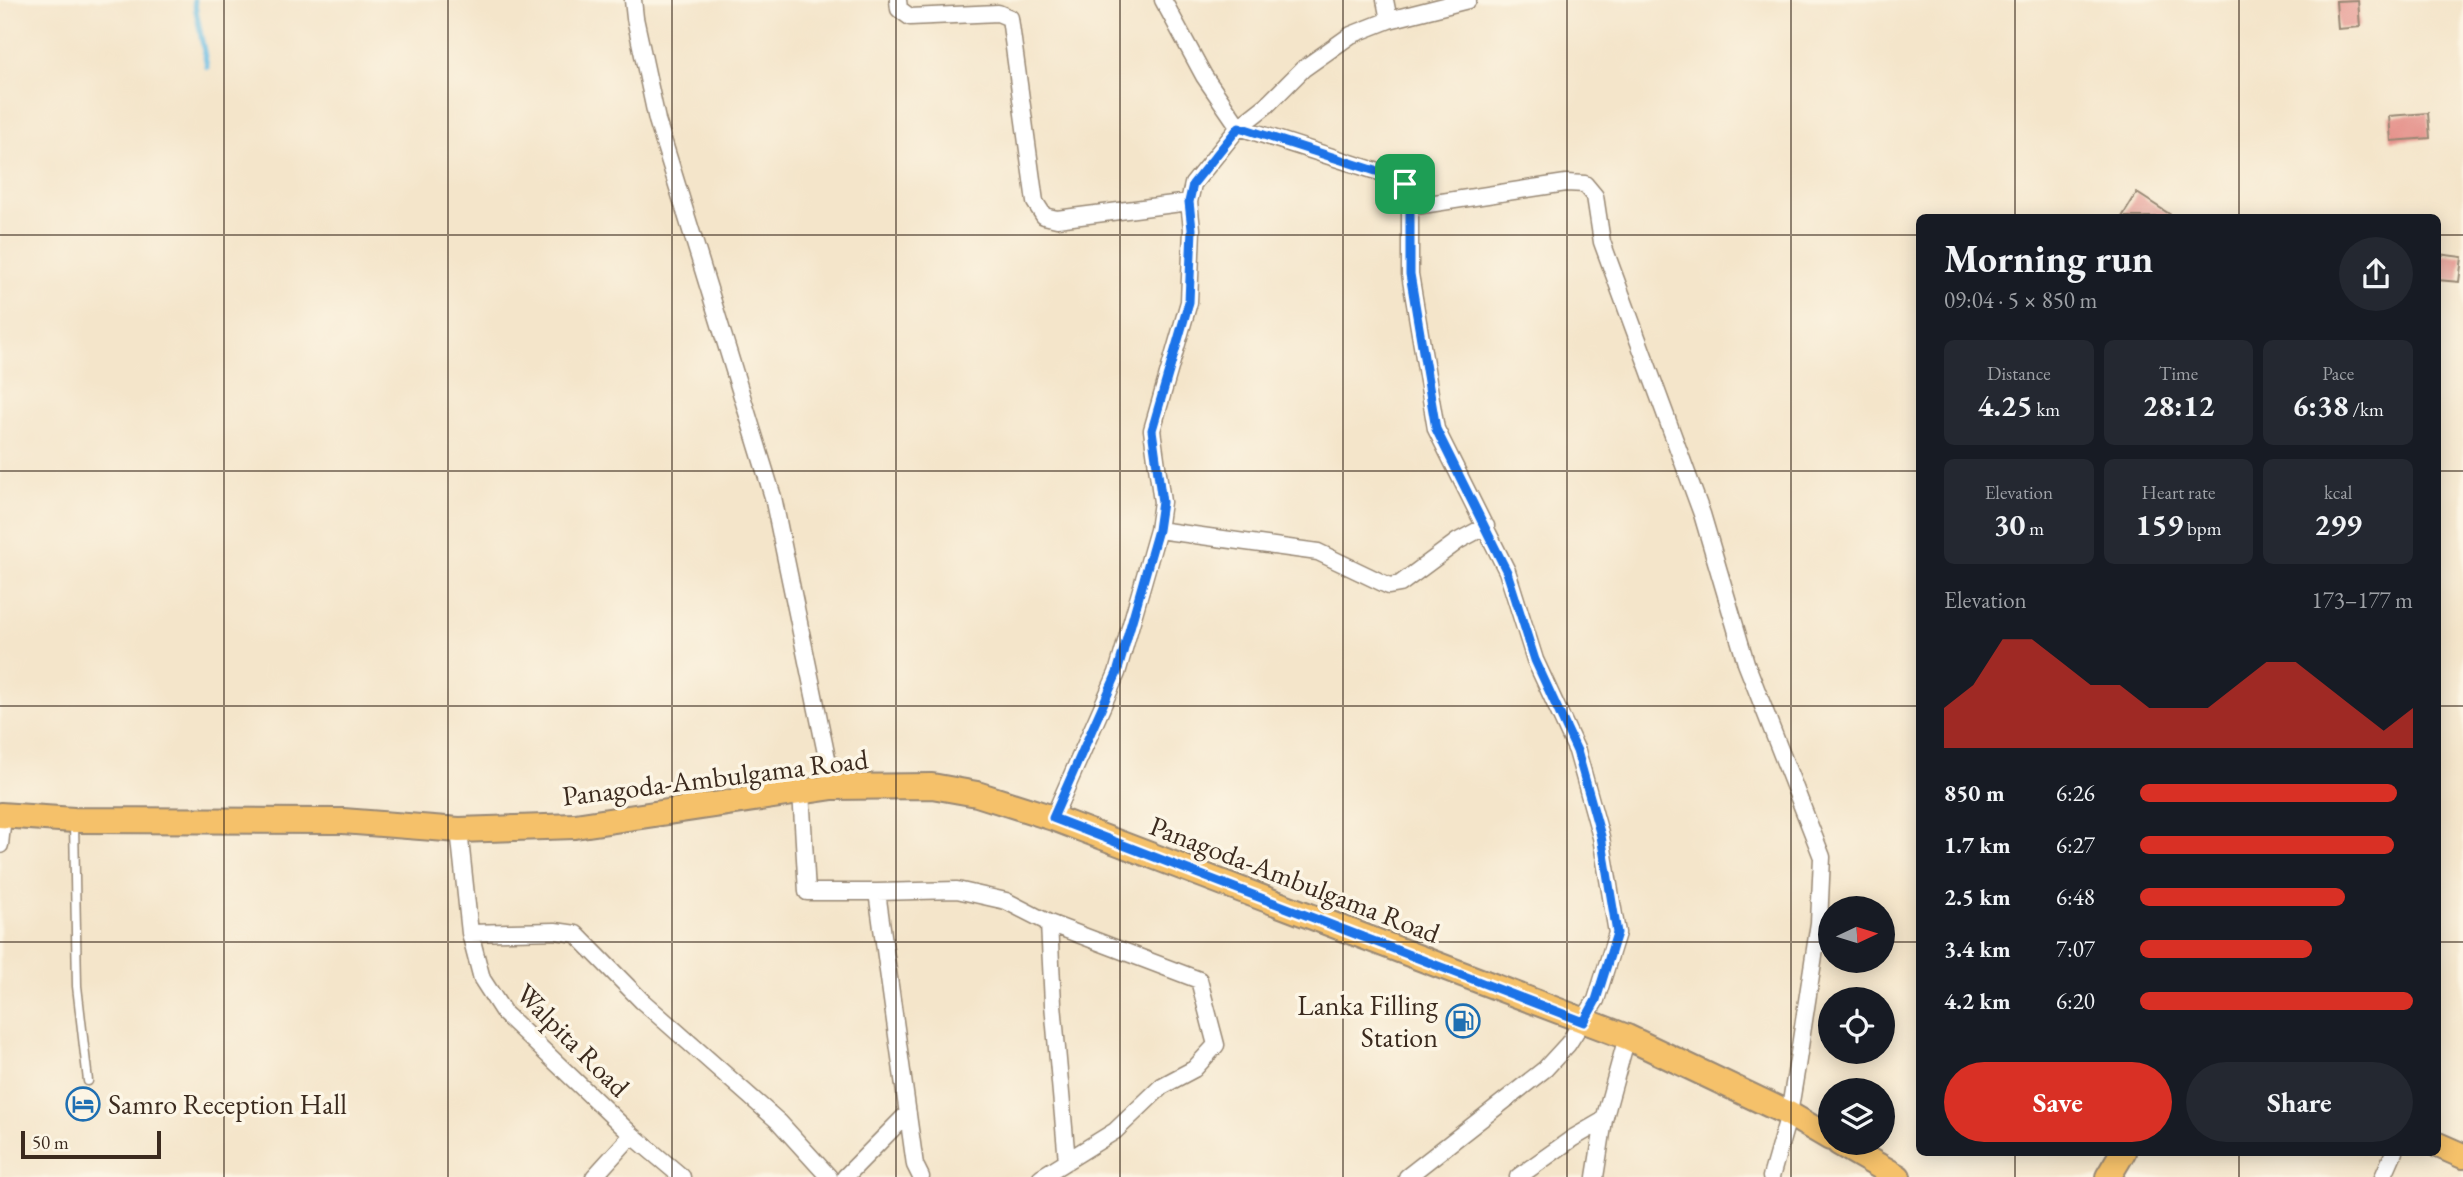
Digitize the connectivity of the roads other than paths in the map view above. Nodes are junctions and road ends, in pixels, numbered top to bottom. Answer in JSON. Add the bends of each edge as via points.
{"nodes":[{"id":1,"x":633,"y":0,"type":"edge"},
{"id":2,"x":898,"y":0,"type":"edge"},
{"id":3,"x":1163,"y":0,"type":"edge"},
{"id":4,"x":1385,"y":0,"type":"edge"},
{"id":5,"x":1468,"y":0,"type":"edge"},
{"id":6,"x":1389,"y":20,"type":"junction"},
{"id":7,"x":1239,"y":127,"type":"junction"},
{"id":8,"x":1189,"y":202,"type":"junction"},
{"id":9,"x":1409,"y":207,"type":"junction"},
{"id":10,"x":1486,"y":526,"type":"junction"},
{"id":11,"x":1158,"y":530,"type":"junction"},
{"id":12,"x":833,"y":787,"type":"junction"},
{"id":13,"x":801,"y":792,"type":"junction"},
{"id":14,"x":1,"y":815,"type":"edge"},
{"id":15,"x":1053,"y":818,"type":"junction"},
{"id":16,"x":74,"y":820,"type":"junction"},
{"id":17,"x":459,"y":830,"type":"junction"},
{"id":18,"x":0,"y":845,"type":"edge"},
{"id":19,"x":877,"y":892,"type":"junction"},
{"id":20,"x":1049,"y":923,"type":"junction"},
{"id":21,"x":470,"y":933,"type":"junction"},
{"id":22,"x":1584,"y":1022,"type":"junction"},
{"id":23,"x":1627,"y":1037,"type":"junction"},
{"id":24,"x":88,"y":1080,"type":"dead end"},
{"id":25,"x":908,"y":1113,"type":"junction"},
{"id":26,"x":1789,"y":1114,"type":"junction"},
{"id":27,"x":1604,"y":1120,"type":"junction"},
{"id":28,"x":1818,"y":1131,"type":"edge"},
{"id":29,"x":632,"y":1135,"type":"junction"},
{"id":30,"x":2441,"y":1146,"type":"edge"},
{"id":31,"x":1860,"y":1155,"type":"edge"},
{"id":32,"x":2121,"y":1156,"type":"edge"},
{"id":33,"x":2392,"y":1156,"type":"edge"},
{"id":34,"x":2463,"y":1156,"type":"edge"},
{"id":35,"x":1067,"y":1161,"type":"junction"},
{"id":36,"x":594,"y":1177,"type":"edge"},
{"id":37,"x":682,"y":1177,"type":"edge"},
{"id":38,"x":829,"y":1177,"type":"edge"},
{"id":39,"x":845,"y":1177,"type":"edge"},
{"id":40,"x":921,"y":1177,"type":"edge"},
{"id":41,"x":1041,"y":1177,"type":"edge"},
{"id":42,"x":1407,"y":1177,"type":"edge"},
{"id":43,"x":1518,"y":1177,"type":"edge"},
{"id":44,"x":1595,"y":1177,"type":"edge"},
{"id":45,"x":1771,"y":1177,"type":"edge"},
{"id":46,"x":1898,"y":1177,"type":"edge"},
{"id":47,"x":2108,"y":1177,"type":"edge"},
{"id":48,"x":2383,"y":1177,"type":"edge"}],
"edges":[{"from":1,"to":12,"type":"street","via":[[657,120],[773,497]]},
{"from":2,"to":8,"type":"street","via":[[900,9],[910,17],[998,13],[1010,18],[1035,202],[1044,216],[1057,219]]},
{"from":3,"to":7,"type":"street","via":[[1204,76]]},
{"from":4,"to":6,"type":"street"},
{"from":5,"to":6,"type":"street"},
{"from":6,"to":7,"type":"street","via":[[1351,35],[1303,69]]},
{"from":7,"to":8,"type":"street","via":[[1193,184]]},
{"from":7,"to":9,"type":"street","via":[[1382,173],[1405,184]]},
{"from":8,"to":11,"type":"street","via":[[1189,302],[1152,430],[1162,502]]},
{"from":9,"to":10,"type":"street","via":[[1410,274],[1436,429]]},
{"from":9,"to":26,"type":"street","via":[[1566,183],[1585,184],[1595,196],[1602,242],[1702,514],[1746,663],[1822,857],[1819,923]]},
{"from":10,"to":11,"type":"street","via":[[1400,584],[1389,586],[1318,552]]},
{"from":10,"to":22,"type":"street","via":[[1507,572],[1535,660],[1577,751],[1601,836],[1617,933],[1596,1000]]},
{"from":11,"to":15,"type":"street","via":[[1117,673]]},
{"from":12,"to":13,"type":"main road","name":"Panagoda-Ambulgama Road"},
{"from":12,"to":15,"type":"main road","name":"Panagoda-Ambulgama Road","via":[[932,786],[978,794]]},
{"from":13,"to":17,"type":"main road","name":"Panagoda-Ambulgama Road","via":[[575,826]]},
{"from":13,"to":19,"type":"street","via":[[807,892]]},
{"from":14,"to":16,"type":"main road","name":"Panagoda-Ambulgama Road"},
{"from":14,"to":18,"type":"street"},
{"from":15,"to":22,"type":"main road","name":"Panagoda-Ambulgama Road"},
{"from":16,"to":17,"type":"main road","name":"Panagoda-Ambulgama Road","via":[[343,821]]},
{"from":16,"to":24,"type":"lane","via":[[77,986]]},
{"from":17,"to":21,"type":"street","name":"Walpita Road"},
{"from":19,"to":20,"type":"street","via":[[957,890],[1006,901]]},
{"from":19,"to":25,"type":"street"},
{"from":20,"to":35,"type":"street"},
{"from":20,"to":35,"type":"street","via":[[1199,980],[1216,1045],[1194,1069],[1162,1086],[1115,1131]]},
{"from":21,"to":29,"type":"street","name":"Walpita Road","via":[[482,979],[504,1013]]},
{"from":21,"to":38,"type":"street","via":[[576,934],[642,1001],[779,1122]]},
{"from":22,"to":23,"type":"main road","name":"Panagoda-Ambulgama Road"},
{"from":22,"to":42,"type":"street","via":[[1545,1069]]},
{"from":23,"to":26,"type":"main road","name":"Panagoda-Ambulgama Road"},
{"from":23,"to":27,"type":"street"},
{"from":25,"to":39,"type":"street"},
{"from":25,"to":40,"type":"street"},
{"from":26,"to":28,"type":"main road","name":"Panagoda-Ambulgama Road"},
{"from":26,"to":45,"type":"street"},
{"from":27,"to":43,"type":"street"},
{"from":27,"to":44,"type":"street"},
{"from":29,"to":36,"type":"street"},
{"from":29,"to":37,"type":"street","name":"Walpita Road"},
{"from":30,"to":34,"type":"main road"},
{"from":31,"to":46,"type":"main road"},
{"from":32,"to":47,"type":"main road"},
{"from":33,"to":48,"type":"street"},
{"from":35,"to":41,"type":"street"}]}
